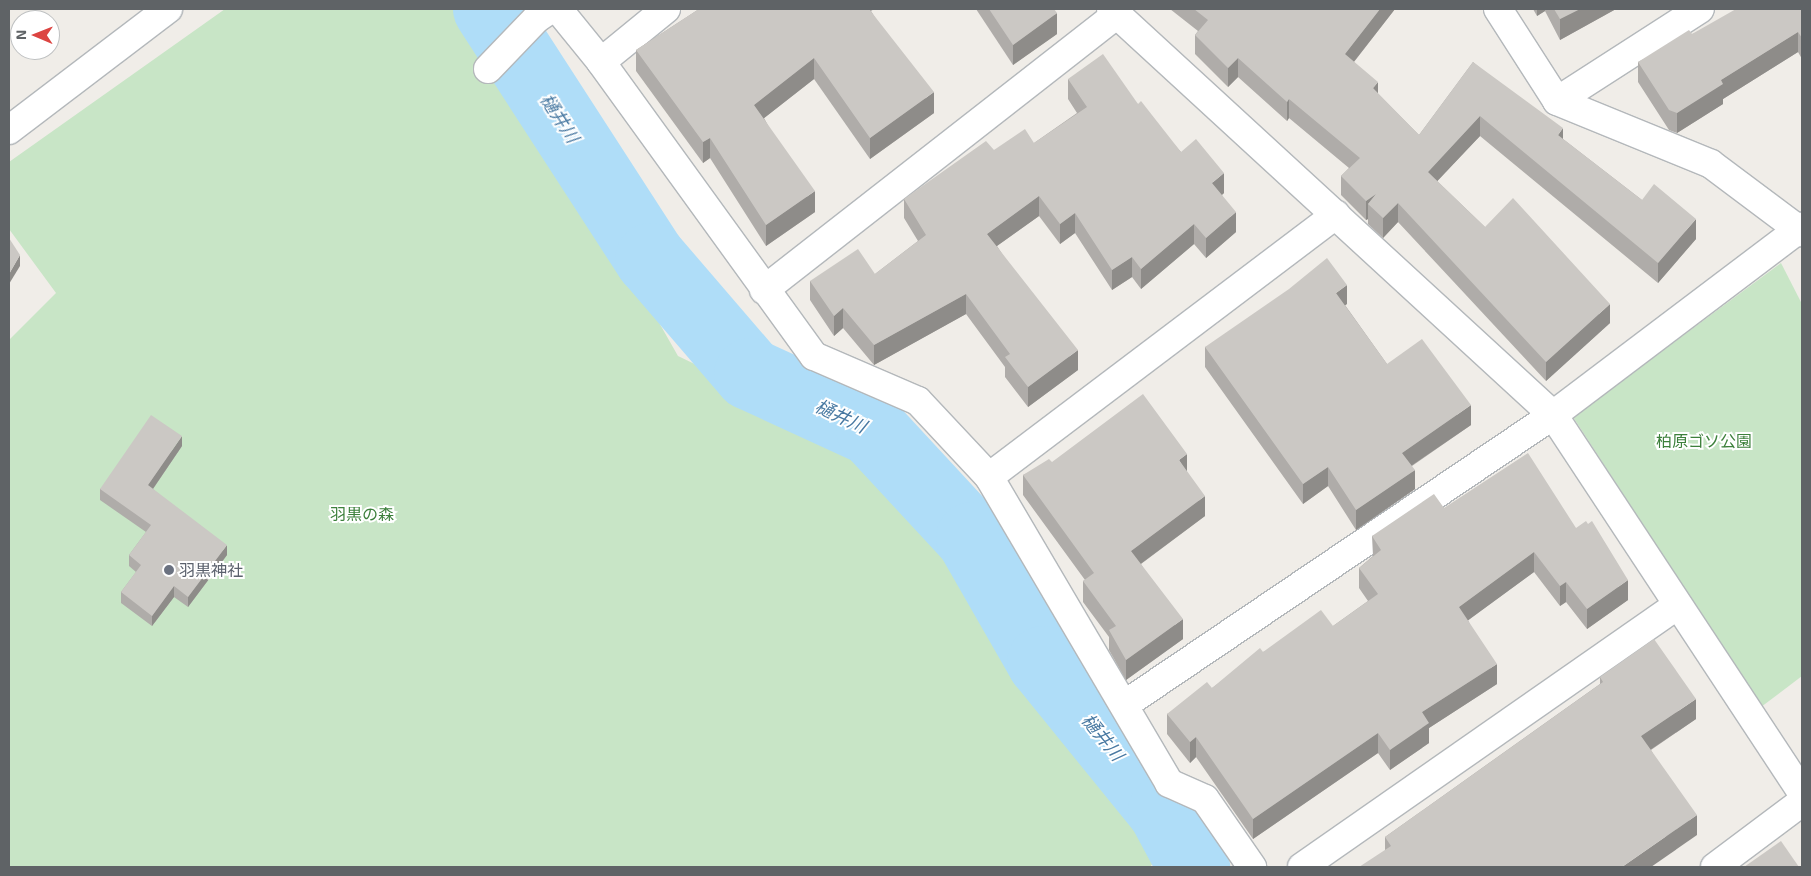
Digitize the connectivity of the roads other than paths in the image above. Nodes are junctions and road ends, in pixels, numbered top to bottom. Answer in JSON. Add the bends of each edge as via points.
{"nodes":[{"id":1,"x":168,"y":9,"type":"edge"},
{"id":2,"x":666,"y":9,"type":"edge"},
{"id":3,"x":1498,"y":9,"type":"edge"},
{"id":4,"x":1700,"y":9,"type":"edge"},
{"id":5,"x":548,"y":12,"type":"edge"},
{"id":6,"x":1114,"y":12,"type":"edge"},
{"id":7,"x":601,"y":62,"type":"junction"},
{"id":8,"x":488,"y":69,"type":"dead end"},
{"id":9,"x":1556,"y":101,"type":"junction"},
{"id":10,"x":9,"y":130,"type":"edge"},
{"id":11,"x":1336,"y":215,"type":"junction"},
{"id":12,"x":1801,"y":230,"type":"edge"},
{"id":13,"x":764,"y":290,"type":"junction"},
{"id":14,"x":1553,"y":415,"type":"junction"},
{"id":15,"x":989,"y":477,"type":"junction"},
{"id":16,"x":1678,"y":605,"type":"junction"},
{"id":17,"x":1124,"y":705,"type":"junction"},
{"id":18,"x":1802,"y":792,"type":"edge"},
{"id":19,"x":1802,"y":802,"type":"edge"},
{"id":20,"x":1252,"y":867,"type":"edge"},
{"id":21,"x":1302,"y":867,"type":"edge"},
{"id":22,"x":1715,"y":867,"type":"edge"}],
"edges":[{"from":1,"to":10,"type":"street"},
{"from":2,"to":7,"type":"street"},
{"from":3,"to":9,"type":"street"},
{"from":4,"to":9,"type":"street"},
{"from":5,"to":7,"type":"street"},
{"from":5,"to":8,"type":"street"},
{"from":6,"to":11,"type":"street"},
{"from":6,"to":13,"type":"street"},
{"from":7,"to":13,"type":"street"},
{"from":9,"to":12,"type":"street","via":[[1711,164]]},
{"from":11,"to":14,"type":"street"},
{"from":11,"to":15,"type":"street"},
{"from":12,"to":14,"type":"street"},
{"from":13,"to":15,"type":"street","via":[[814,356],[918,401]]},
{"from":14,"to":16,"type":"street"},
{"from":14,"to":17,"type":"street"},
{"from":15,"to":17,"type":"street"},
{"from":16,"to":18,"type":"street"},
{"from":16,"to":21,"type":"street"},
{"from":17,"to":20,"type":"street","via":[[1169,783],[1205,799]]},
{"from":19,"to":22,"type":"street"}]}
